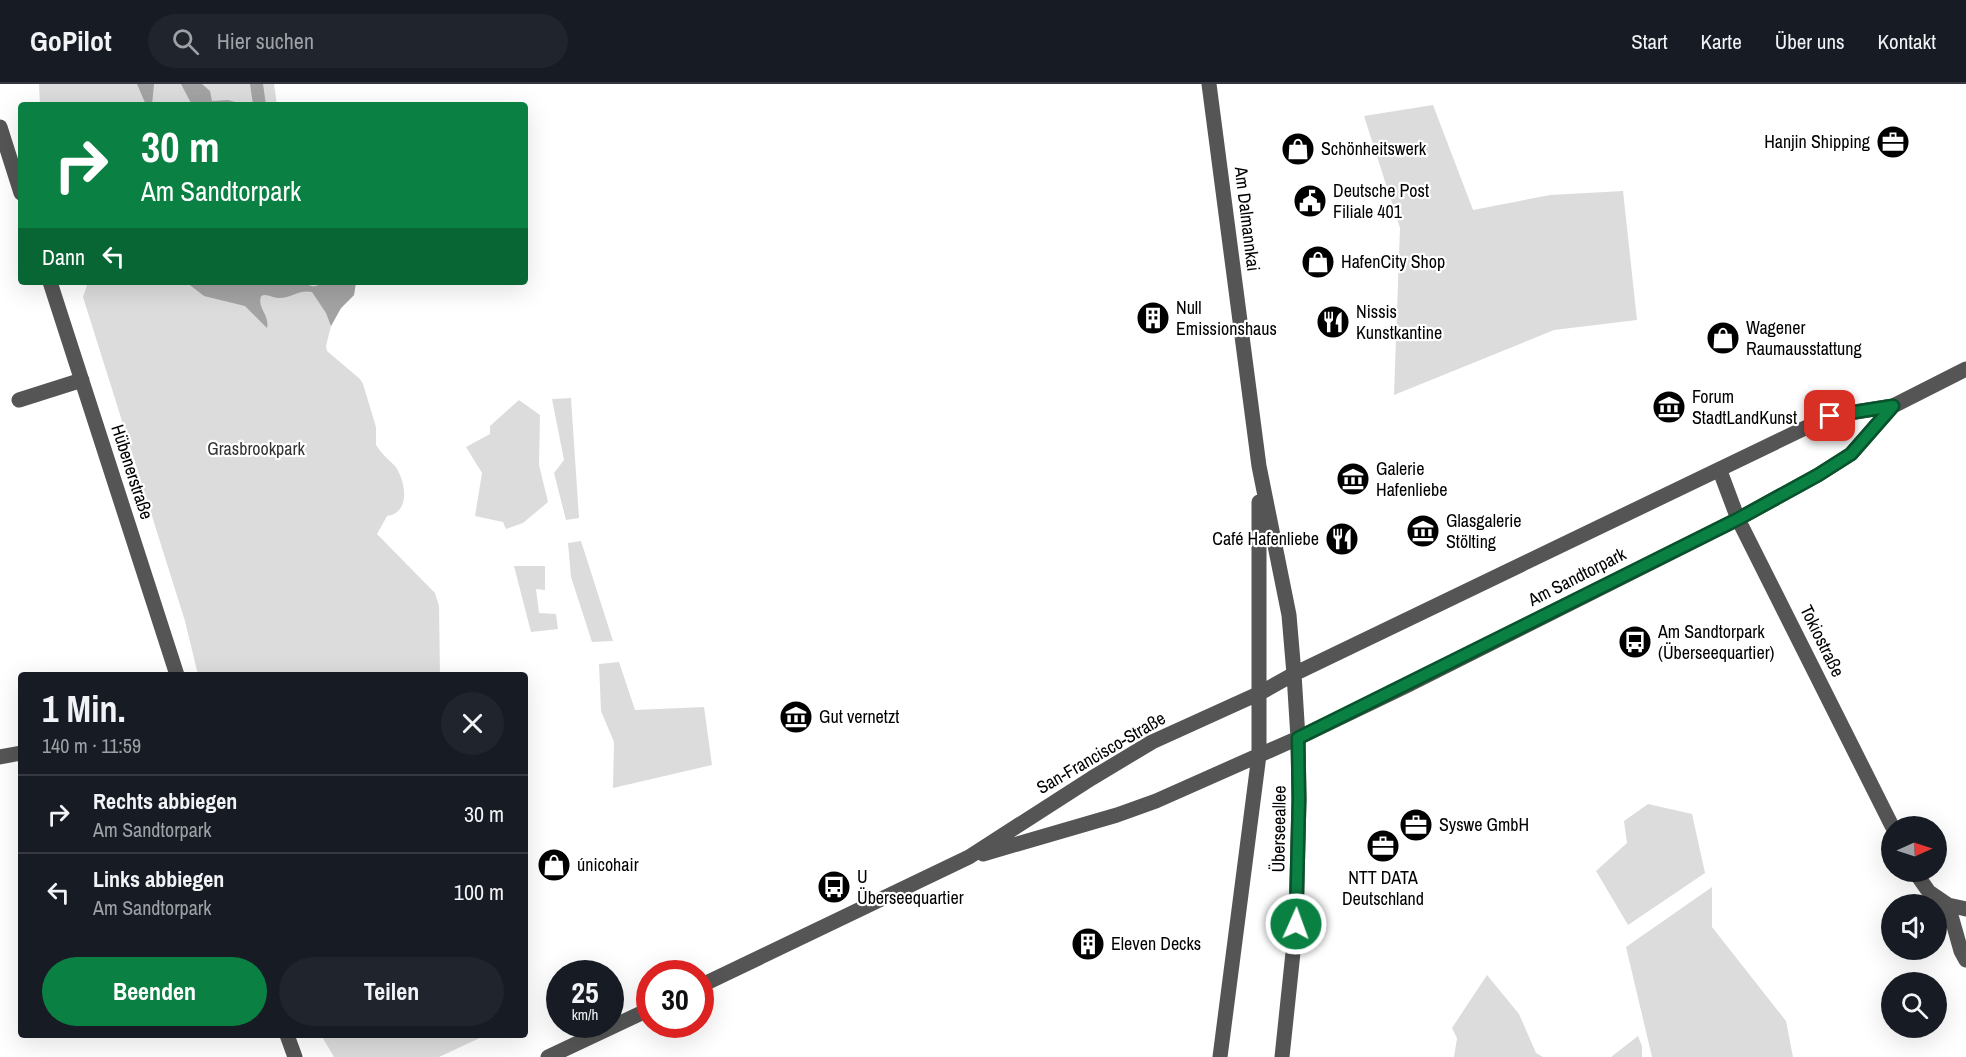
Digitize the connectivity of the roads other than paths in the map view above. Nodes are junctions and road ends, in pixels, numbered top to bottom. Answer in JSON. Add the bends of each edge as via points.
{"nodes":[{"id":1,"x":1209,"y":84,"type":"edge"},
{"id":2,"x":0,"y":127,"type":"edge"},
{"id":3,"x":4,"y":158,"type":"edge"},
{"id":4,"x":18,"y":187,"type":"edge"},
{"id":5,"x":51,"y":285,"type":"edge"},
{"id":6,"x":1966,"y":369,"type":"edge"},
{"id":7,"x":82,"y":380,"type":"junction"},
{"id":8,"x":19,"y":400,"type":"dead end"},
{"id":9,"x":1893,"y":406,"type":"junction"},
{"id":10,"x":1259,"y":466,"type":"junction"},
{"id":11,"x":1720,"y":471,"type":"junction"},
{"id":12,"x":1738,"y":519,"type":"junction"},
{"id":13,"x":176,"y":672,"type":"edge"},
{"id":14,"x":1294,"y":674,"type":"junction"},
{"id":15,"x":1260,"y":693,"type":"junction"},
{"id":16,"x":1298,"y":738,"type":"junction"},
{"id":17,"x":18,"y":754,"type":"edge"},
{"id":18,"x":1259,"y":756,"type":"junction"},
{"id":19,"x":0,"y":757,"type":"edge"},
{"id":20,"x":1887,"y":816,"type":"edge"},
{"id":21,"x":969,"y":857,"type":"junction"},
{"id":22,"x":1922,"y":882,"type":"edge"},
{"id":23,"x":1948,"y":905,"type":"junction"},
{"id":24,"x":1966,"y":909,"type":"edge"},
{"id":25,"x":1966,"y":960,"type":"edge"},
{"id":26,"x":714,"y":980,"type":"edge"},
{"id":27,"x":636,"y":1016,"type":"edge"},
{"id":28,"x":288,"y":1038,"type":"edge"},
{"id":29,"x":295,"y":1057,"type":"edge"},
{"id":30,"x":548,"y":1057,"type":"edge"},
{"id":31,"x":1221,"y":1057,"type":"edge"},
{"id":32,"x":1282,"y":1057,"type":"edge"}],
"edges":[{"from":1,"to":10,"type":"street","name":"Am Dalmannkai"},
{"from":2,"to":3,"type":"street"},
{"from":3,"to":4,"type":"street"},
{"from":5,"to":7,"type":"street","name":"Hübenerstraße"},
{"from":6,"to":9,"type":"street","name":"Am Sandtorpark"},
{"from":7,"to":8,"type":"street"},
{"from":7,"to":13,"type":"street","name":"Hübenerstraße"},
{"from":9,"to":11,"type":"street","name":"Am Sandtorpark","via":[[1830,416]]},
{"from":9,"to":12,"type":"street","name":"Am Sandtorpark","via":[[1851,454]]},
{"from":10,"to":14,"type":"street","name":"Am Dalmannkai","via":[[1289,615]]},
{"from":10,"to":15,"type":"street","name":"Am Dalmannkai"},
{"from":11,"to":12,"type":"street","name":"Tokiostraße"},
{"from":11,"to":14,"type":"street","name":"Am Sandtorpark"},
{"from":12,"to":16,"type":"street","name":"Am Sandtorpark"},
{"from":12,"to":20,"type":"street","name":"Tokiostraße"},
{"from":14,"to":15,"type":"street","name":"Am Sandtorpark"},
{"from":14,"to":16,"type":"street","name":"Überseeallee"},
{"from":15,"to":18,"type":"street","name":"Überseeallee"},
{"from":15,"to":21,"type":"street","name":"San-Francisco-Straße","via":[[1152,742]]},
{"from":16,"to":18,"type":"street","name":"Am Sandtorpark"},
{"from":16,"to":32,"type":"street","name":"Überseeallee","via":[[1296,924]]},
{"from":17,"to":19,"type":"street"},
{"from":18,"to":21,"type":"street","name":"San-Francisco-Straße","via":[[1137,808]]},
{"from":18,"to":31,"type":"street","name":"Überseeallee"},
{"from":21,"to":26,"type":"street","name":"San-Francisco-Straße"},
{"from":22,"to":23,"type":"street"},
{"from":23,"to":24,"type":"street"},
{"from":23,"to":25,"type":"street"},
{"from":27,"to":30,"type":"street"},
{"from":28,"to":29,"type":"street"}]}
